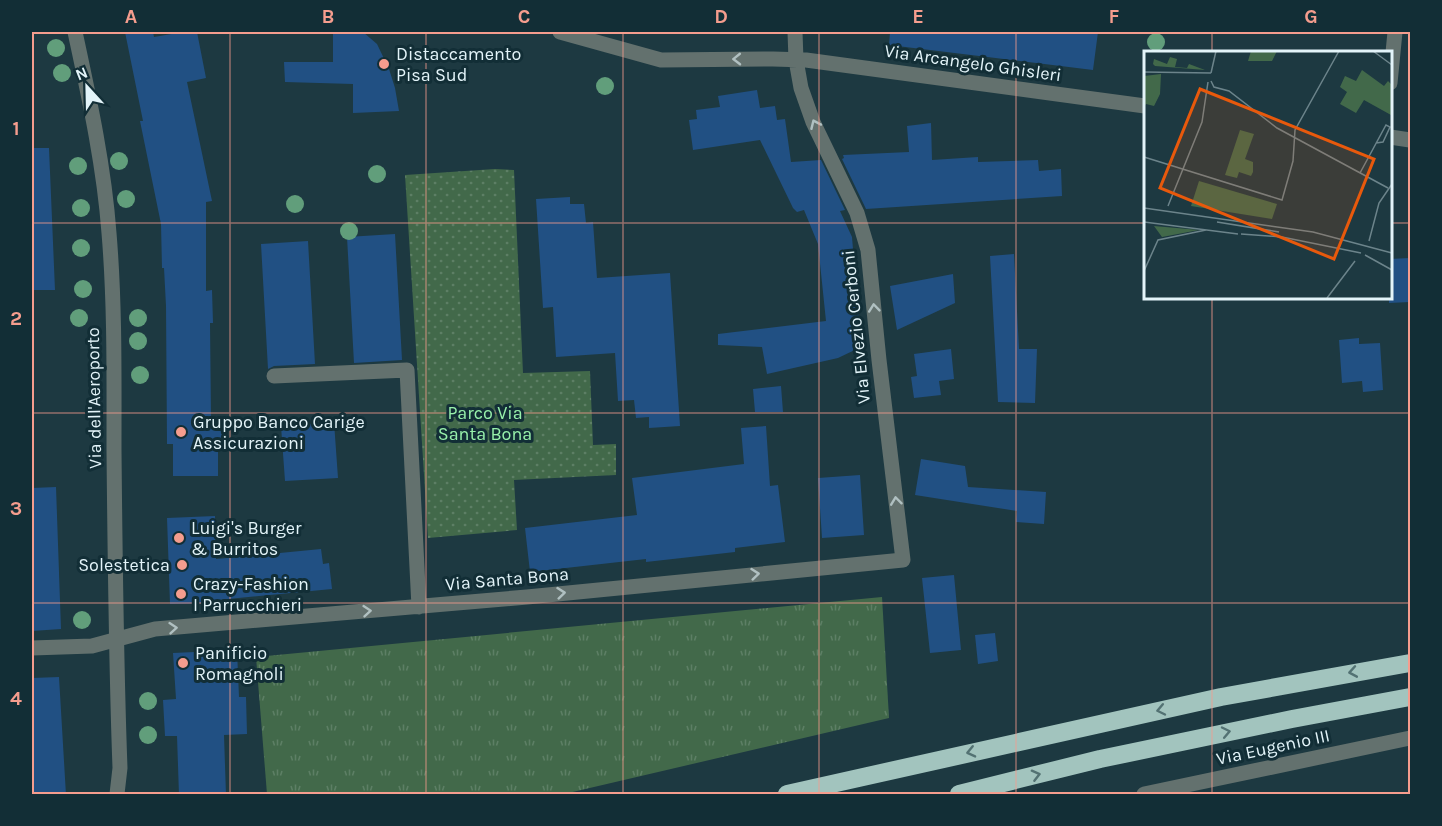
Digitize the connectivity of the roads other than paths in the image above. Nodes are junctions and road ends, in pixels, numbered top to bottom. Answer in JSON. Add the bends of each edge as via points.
{"nodes":[{"id":1,"x":75,"y":32,"type":"edge"},
{"id":2,"x":560,"y":32,"type":"edge"},
{"id":3,"x":795,"y":32,"type":"edge"},
{"id":4,"x":1395,"y":32,"type":"edge"},
{"id":5,"x":796,"y":60,"type":"junction"},
{"id":6,"x":1391,"y":65,"type":"edge"},
{"id":7,"x":1144,"y":106,"type":"edge"},
{"id":8,"x":1391,"y":137,"type":"edge"},
{"id":9,"x":1410,"y":140,"type":"edge"},
{"id":10,"x":274,"y":376,"type":"dead end"},
{"id":11,"x":903,"y":560,"type":"joint"},
{"id":12,"x":419,"y":607,"type":"junction"},
{"id":13,"x":116,"y":641,"type":"junction"},
{"id":14,"x":32,"y":648,"type":"edge"},
{"id":15,"x":1410,"y":663,"type":"edge"},
{"id":16,"x":1410,"y":697,"type":"edge"},
{"id":17,"x":1410,"y":738,"type":"edge"},
{"id":18,"x":120,"y":768,"type":"junction"},
{"id":19,"x":117,"y":795,"type":"edge"},
{"id":20,"x":127,"y":795,"type":"edge"},
{"id":21,"x":787,"y":795,"type":"edge"},
{"id":22,"x":959,"y":795,"type":"edge"},
{"id":23,"x":1144,"y":795,"type":"edge"}],
"edges":[{"from":1,"to":13,"type":"street","name":"Via dell'Aeroporto","via":[[109,233]]},
{"from":5,"to":2,"type":"street","name":"Via Arcangelo Ghisleri","one_way":true,"via":[[661,60]]},
{"from":3,"to":5,"type":"street","name":"Via Elvezio Cerboni"},
{"from":4,"to":6,"type":"street"},
{"from":5,"to":7,"type":"street","name":"Via Arcangelo Ghisleri"},
{"from":11,"to":5,"type":"street","name":"Via Elvezio Cerboni","one_way":true,"via":[[868,250],[857,213],[813,122]]},
{"from":8,"to":9,"type":"street"},
{"from":10,"to":12,"type":"street","via":[[407,370]]},
{"from":12,"to":11,"type":"street","name":"Via Santa Bona","one_way":true},
{"from":13,"to":12,"type":"street","name":"Via Santa Bona","one_way":true,"via":[[155,629]]},
{"from":13,"to":14,"type":"street","name":"Via Santa Bona"},
{"from":13,"to":18,"type":"street","name":"Via dell'Aeroporto"},
{"from":15,"to":21,"type":"highway","one_way":true,"via":[[1221,697]]},
{"from":22,"to":16,"type":"highway","one_way":true,"via":[[1100,759]]},
{"from":17,"to":23,"type":"street","name":"Via Eugenio III"},
{"from":18,"to":19,"type":"street","name":"Via dell'Aeroporto"},
{"from":18,"to":20,"type":"street","name":"Via dell'Aeroporto"}]}
